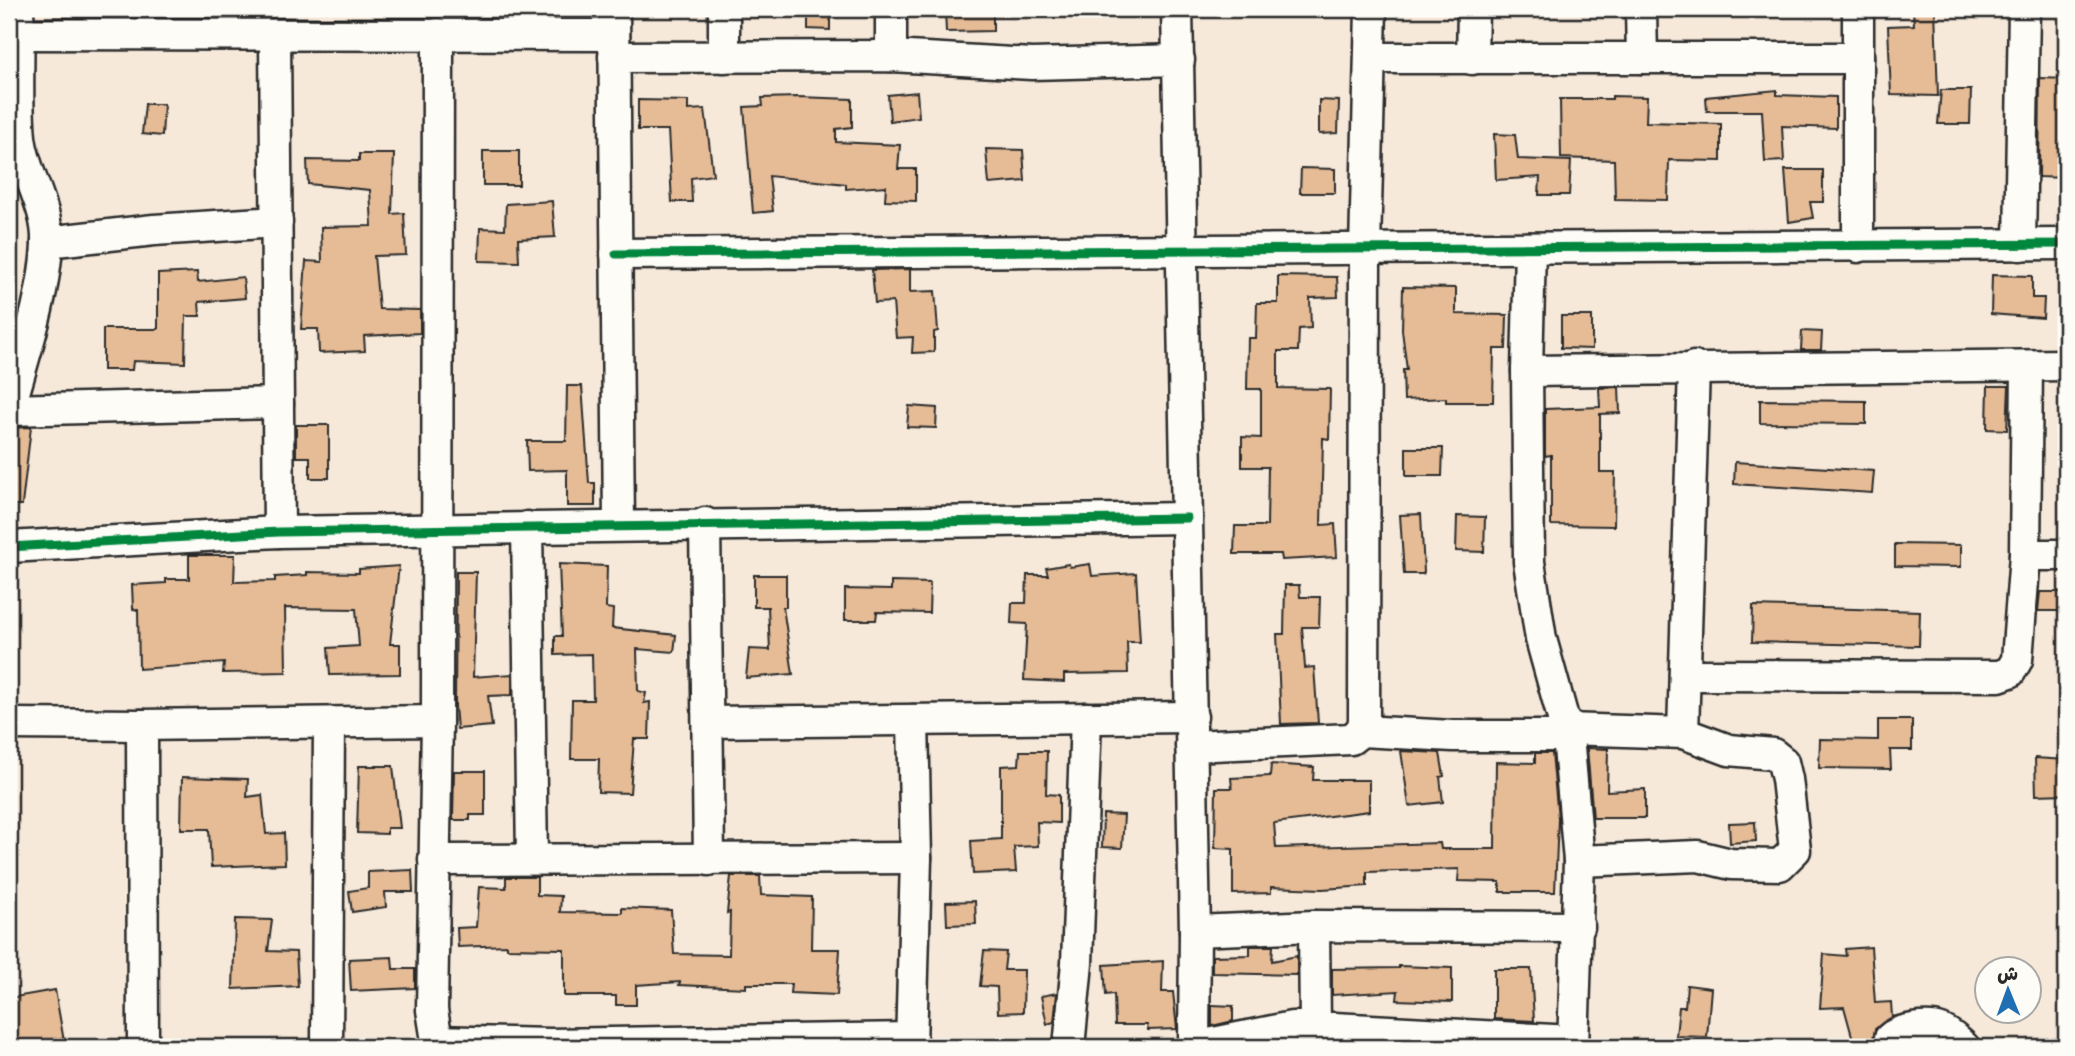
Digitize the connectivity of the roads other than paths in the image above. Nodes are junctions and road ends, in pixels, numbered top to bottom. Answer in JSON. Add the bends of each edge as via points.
{"nodes":[{"id":1,"x":724,"y":9,"type":"edge"},
{"id":2,"x":891,"y":9,"type":"edge"},
{"id":3,"x":1177,"y":9,"type":"edge"},
{"id":4,"x":1371,"y":9,"type":"edge"},
{"id":5,"x":1473,"y":9,"type":"edge"},
{"id":6,"x":1641,"y":9,"type":"edge"},
{"id":7,"x":1858,"y":9,"type":"edge"},
{"id":8,"x":2024,"y":9,"type":"edge"},
{"id":9,"x":19,"y":22,"type":"edge"},
{"id":10,"x":438,"y":34,"type":"junction"},
{"id":11,"x":614,"y":34,"type":"edge"},
{"id":12,"x":275,"y":36,"type":"junction"},
{"id":13,"x":891,"y":56,"type":"junction"},
{"id":14,"x":724,"y":57,"type":"junction"},
{"id":15,"x":1371,"y":58,"type":"junction"},
{"id":16,"x":1642,"y":58,"type":"junction"},
{"id":17,"x":1858,"y":58,"type":"junction"},
{"id":18,"x":1472,"y":59,"type":"junction"},
{"id":19,"x":1179,"y":60,"type":"junction"},
{"id":20,"x":277,"y":222,"type":"junction"},
{"id":21,"x":47,"y":243,"type":"junction"},
{"id":22,"x":2066,"y":244,"type":"edge"},
{"id":23,"x":2020,"y":245,"type":"junction"},
{"id":24,"x":1858,"y":247,"type":"junction"},
{"id":25,"x":1530,"y":248,"type":"junction"},
{"id":26,"x":1366,"y":249,"type":"junction"},
{"id":27,"x":1182,"y":250,"type":"junction"},
{"id":28,"x":616,"y":254,"type":"junction"},
{"id":29,"x":2066,"y":365,"type":"edge"},
{"id":30,"x":2027,"y":366,"type":"junction"},
{"id":31,"x":1694,"y":367,"type":"junction"},
{"id":32,"x":1527,"y":371,"type":"junction"},
{"id":33,"x":278,"y":403,"type":"junction"},
{"id":34,"x":9,"y":410,"type":"edge"},
{"id":35,"x":1187,"y":518,"type":"junction"},
{"id":36,"x":705,"y":523,"type":"junction"},
{"id":37,"x":620,"y":524,"type":"junction"},
{"id":38,"x":527,"y":527,"type":"junction"},
{"id":39,"x":437,"y":530,"type":"junction"},
{"id":40,"x":279,"y":532,"type":"junction"},
{"id":41,"x":9,"y":547,"type":"edge"},
{"id":42,"x":2025,"y":555,"type":"junction"},
{"id":43,"x":2066,"y":555,"type":"edge"},
{"id":44,"x":1685,"y":676,"type":"junction"},
{"id":45,"x":1086,"y":718,"type":"junction"},
{"id":46,"x":913,"y":720,"type":"junction"},
{"id":47,"x":437,"y":721,"type":"junction"},
{"id":48,"x":708,"y":722,"type":"junction"},
{"id":49,"x":329,"y":723,"type":"junction"},
{"id":50,"x":9,"y":724,"type":"edge"},
{"id":51,"x":142,"y":725,"type":"junction"},
{"id":52,"x":1362,"y":731,"type":"junction"},
{"id":53,"x":1192,"y":732,"type":"junction"},
{"id":54,"x":1568,"y":732,"type":"junction"},
{"id":55,"x":1683,"y":733,"type":"junction"},
{"id":56,"x":531,"y":858,"type":"junction"},
{"id":57,"x":916,"y":858,"type":"junction"},
{"id":58,"x":434,"y":860,"type":"junction"},
{"id":59,"x":709,"y":860,"type":"junction"},
{"id":60,"x":1579,"y":861,"type":"junction"},
{"id":61,"x":1314,"y":926,"type":"junction"},
{"id":62,"x":1579,"y":927,"type":"junction"},
{"id":63,"x":1195,"y":931,"type":"junction"},
{"id":64,"x":1315,"y":1027,"type":"junction"},
{"id":65,"x":911,"y":1043,"type":"edge"},
{"id":66,"x":437,"y":1044,"type":"edge"},
{"id":67,"x":1573,"y":1044,"type":"edge"},
{"id":68,"x":143,"y":1047,"type":"edge"},
{"id":69,"x":327,"y":1047,"type":"edge"},
{"id":70,"x":1069,"y":1047,"type":"edge"},
{"id":71,"x":1889,"y":1047,"type":"edge"},
{"id":72,"x":1965,"y":1047,"type":"edge"}],
"edges":[{"from":1,"to":14,"type":"street"},
{"from":2,"to":13,"type":"street"},
{"from":3,"to":19,"type":"street"},
{"from":4,"to":15,"type":"street"},
{"from":5,"to":18,"type":"street"},
{"from":6,"to":16,"type":"street"},
{"from":7,"to":17,"type":"street"},
{"from":8,"to":23,"type":"street"},
{"from":9,"to":12,"type":"street"},
{"from":9,"to":21,"type":"street","via":[[20,138],[46,214]]},
{"from":10,"to":11,"type":"street"},
{"from":10,"to":12,"type":"street"},
{"from":10,"to":39,"type":"street"},
{"from":11,"to":14,"type":"street"},
{"from":11,"to":28,"type":"street"},
{"from":12,"to":20,"type":"street"},
{"from":13,"to":14,"type":"street"},
{"from":13,"to":19,"type":"street","via":[[1031,64]]},
{"from":15,"to":18,"type":"street"},
{"from":15,"to":26,"type":"street"},
{"from":16,"to":17,"type":"street"},
{"from":16,"to":18,"type":"street"},
{"from":17,"to":24,"type":"street"},
{"from":19,"to":27,"type":"street"},
{"from":20,"to":21,"type":"street"},
{"from":20,"to":33,"type":"street"},
{"from":21,"to":34,"type":"street"},
{"from":22,"to":23,"type":"street"},
{"from":23,"to":24,"type":"street"},
{"from":24,"to":25,"type":"street"},
{"from":25,"to":26,"type":"street"},
{"from":25,"to":32,"type":"street"},
{"from":26,"to":27,"type":"street"},
{"from":26,"to":52,"type":"street"},
{"from":27,"to":28,"type":"street"},
{"from":27,"to":35,"type":"street"},
{"from":28,"to":37,"type":"street"},
{"from":29,"to":30,"type":"street"},
{"from":30,"to":31,"type":"street"},
{"from":30,"to":42,"type":"street"},
{"from":31,"to":32,"type":"street"},
{"from":31,"to":44,"type":"street"},
{"from":32,"to":54,"type":"street","via":[[1529,562],[1541,639]]},
{"from":33,"to":34,"type":"street"},
{"from":33,"to":40,"type":"street"},
{"from":35,"to":36,"type":"street"},
{"from":35,"to":53,"type":"street"},
{"from":36,"to":37,"type":"street"},
{"from":36,"to":48,"type":"street"},
{"from":37,"to":38,"type":"street"},
{"from":38,"to":39,"type":"street"},
{"from":38,"to":56,"type":"street"},
{"from":39,"to":40,"type":"street"},
{"from":39,"to":47,"type":"street"},
{"from":40,"to":41,"type":"street"},
{"from":42,"to":43,"type":"street"},
{"from":42,"to":44,"type":"street","via":[[2017,660],[2010,672],[1999,676]]},
{"from":44,"to":55,"type":"street"},
{"from":45,"to":46,"type":"street"},
{"from":45,"to":53,"type":"street"},
{"from":45,"to":70,"type":"street","via":[[1077,963]]},
{"from":46,"to":48,"type":"street"},
{"from":46,"to":57,"type":"street"},
{"from":47,"to":49,"type":"street"},
{"from":47,"to":58,"type":"street"},
{"from":48,"to":59,"type":"street"},
{"from":49,"to":51,"type":"street"},
{"from":49,"to":69,"type":"street"},
{"from":50,"to":51,"type":"street"},
{"from":51,"to":68,"type":"street"},
{"from":52,"to":53,"type":"street","via":[[1351,739]]},
{"from":52,"to":54,"type":"street","via":[[1453,736]]},
{"from":53,"to":63,"type":"street"},
{"from":54,"to":55,"type":"street"},
{"from":54,"to":60,"type":"street"},
{"from":55,"to":60,"type":"street","via":[[1729,750],[1773,754],[1783,762],[1795,850],[1789,859],[1780,865],[1731,864],[1698,856]]},
{"from":56,"to":58,"type":"street"},
{"from":56,"to":59,"type":"street"},
{"from":57,"to":59,"type":"street"},
{"from":57,"to":65,"type":"street"},
{"from":58,"to":66,"type":"street","via":[[432,1010]]},
{"from":60,"to":62,"type":"street"},
{"from":61,"to":62,"type":"street"},
{"from":61,"to":63,"type":"street"},
{"from":61,"to":64,"type":"street"},
{"from":62,"to":67,"type":"street"},
{"from":63,"to":64,"type":"street","via":[[1194,1047],[1292,1027]]},
{"from":64,"to":67,"type":"street"},
{"from":65,"to":66,"type":"street"},
{"from":71,"to":72,"type":"street","via":[[1896,1033],[1930,1028]]}]}
